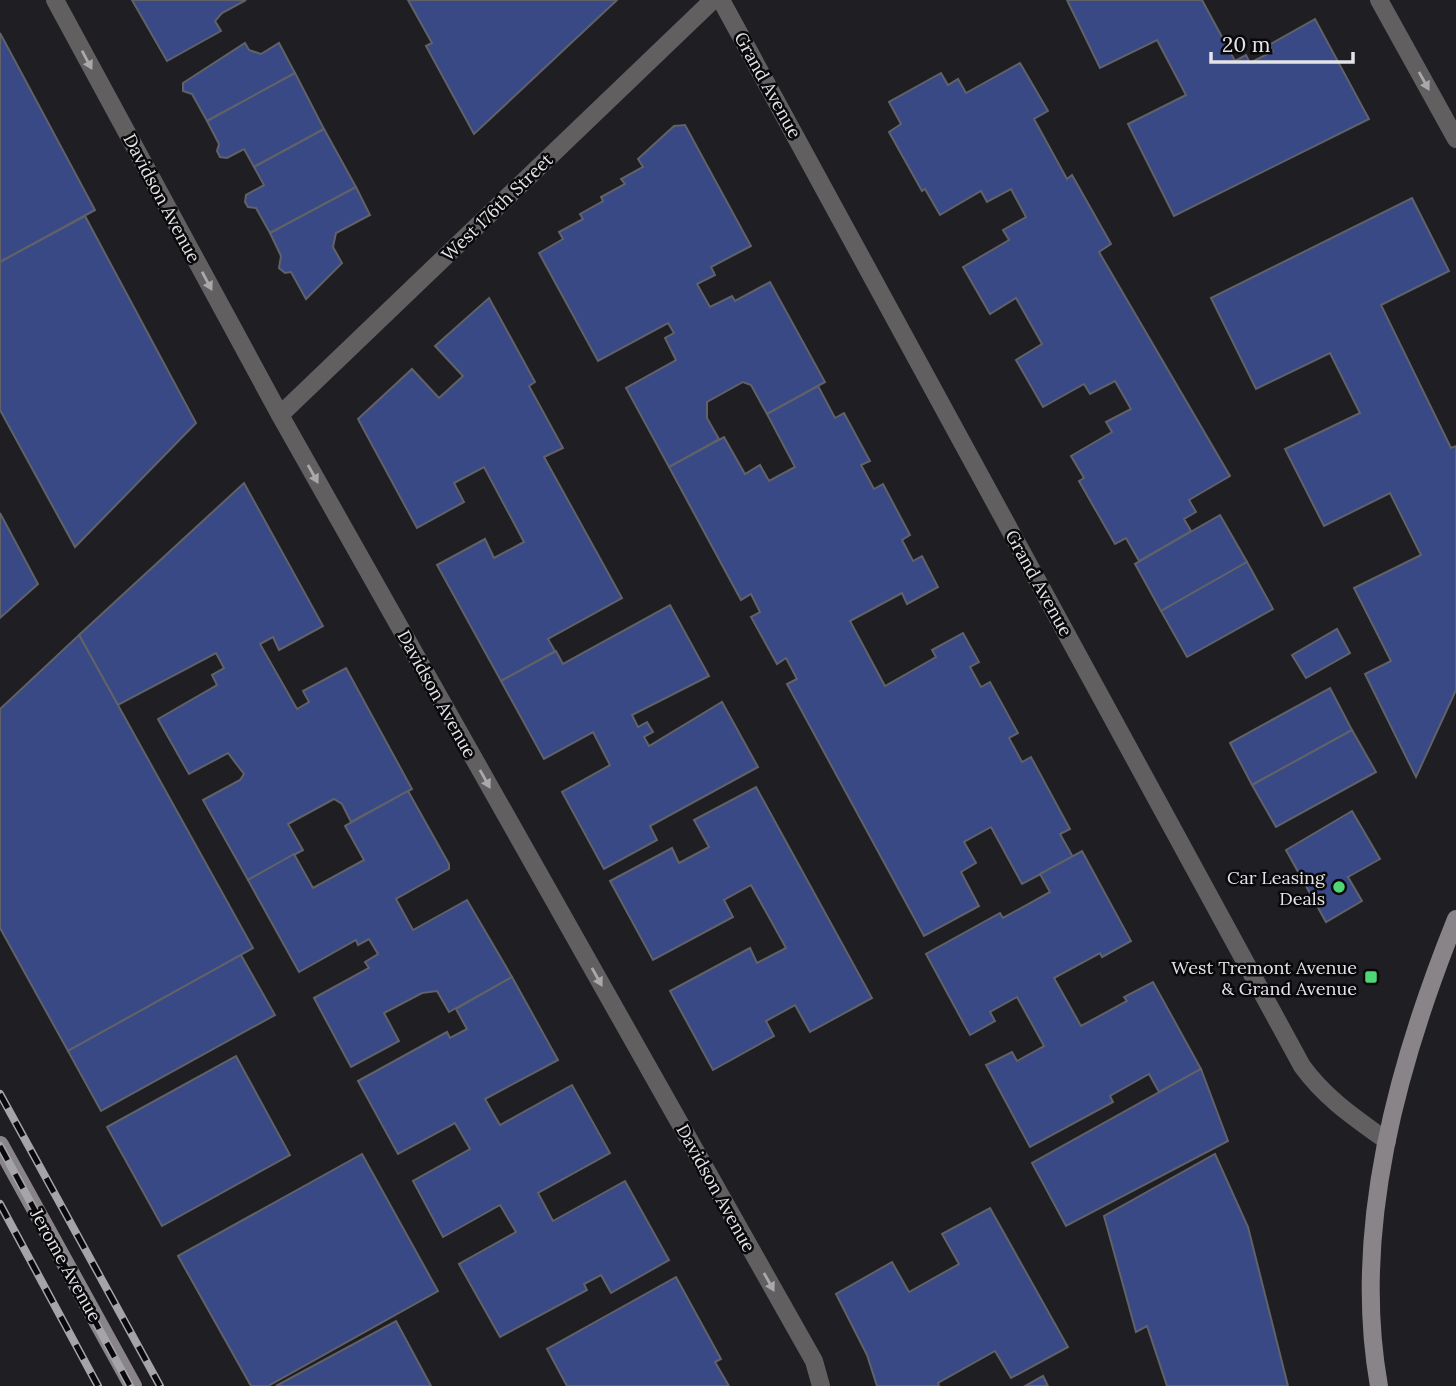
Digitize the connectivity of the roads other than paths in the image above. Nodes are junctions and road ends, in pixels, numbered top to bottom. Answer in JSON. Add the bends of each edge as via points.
{"nodes":[{"id":1,"x":55,"y":0,"type":"edge"},
{"id":2,"x":713,"y":0,"type":"edge"},
{"id":3,"x":721,"y":0,"type":"edge"},
{"id":4,"x":1379,"y":0,"type":"edge"},
{"id":5,"x":1456,"y":139,"type":"edge"},
{"id":6,"x":280,"y":415,"type":"junction"},
{"id":7,"x":1456,"y":919,"type":"edge"},
{"id":8,"x":1387,"y":1141,"type":"junction"},
{"id":9,"x":2,"y":1152,"type":"edge"},
{"id":10,"x":133,"y":1386,"type":"edge"},
{"id":11,"x":821,"y":1386,"type":"edge"},
{"id":12,"x":1379,"y":1386,"type":"edge"}],
"edges":[{"from":1,"to":6,"type":"street","name":"Davidson Avenue","one_way":true},
{"from":2,"to":6,"type":"street","name":"West 176th Street"},
{"from":3,"to":8,"type":"street","name":"Grand Avenue","via":[[1302,1066],[1336,1104]]},
{"from":4,"to":5,"type":"street","one_way":true},
{"from":6,"to":11,"type":"street","name":"Davidson Avenue","one_way":true,"via":[[814,1361]]},
{"from":7,"to":8,"type":"main road","via":[[1425,1002]]},
{"from":8,"to":12,"type":"main road","via":[[1372,1276]]},
{"from":9,"to":10,"type":"main road","name":"Jerome Avenue"}]}
